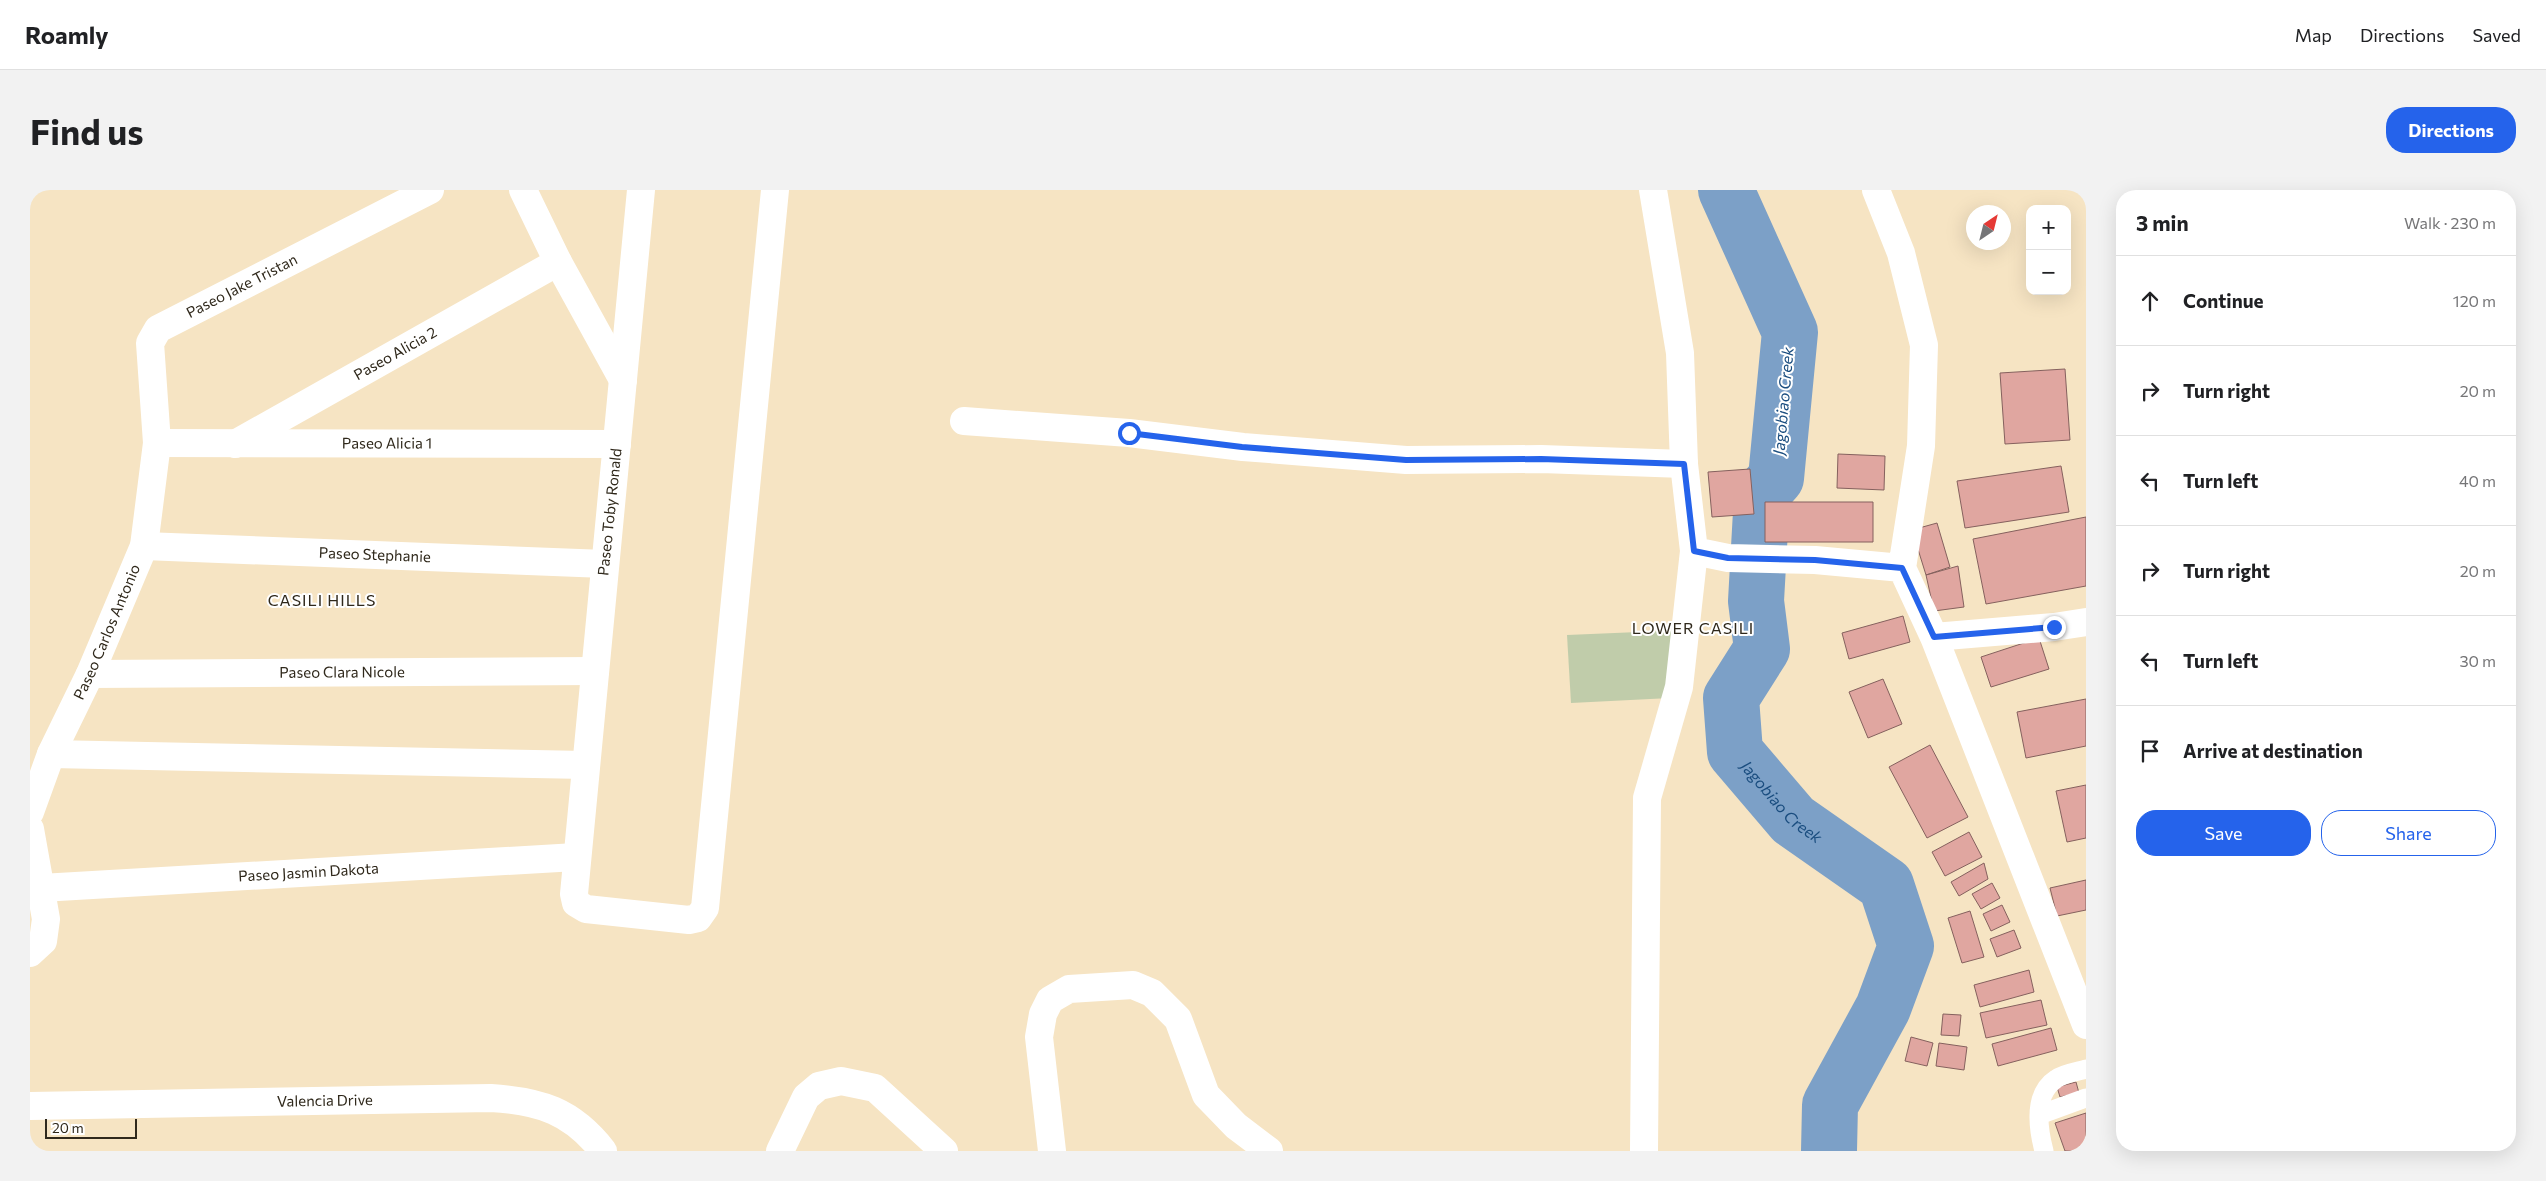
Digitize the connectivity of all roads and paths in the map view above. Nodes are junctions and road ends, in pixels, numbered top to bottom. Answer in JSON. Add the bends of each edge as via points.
{"nodes":[{"id":1,"x":430,"y":190,"type":"edge"},
{"id":2,"x":523,"y":190,"type":"edge"},
{"id":3,"x":641,"y":190,"type":"edge"},
{"id":4,"x":775,"y":190,"type":"edge"},
{"id":5,"x":1653,"y":190,"type":"edge"},
{"id":6,"x":1876,"y":190,"type":"edge"},
{"id":7,"x":558,"y":262,"type":"junction"},
{"id":8,"x":623,"y":380,"type":"junction"},
{"id":9,"x":964,"y":421,"type":"dead end"},
{"id":10,"x":157,"y":443,"type":"junction"},
{"id":11,"x":617,"y":444,"type":"junction"},
{"id":12,"x":233,"y":445,"type":"junction"},
{"id":13,"x":1684,"y":464,"type":"junction"},
{"id":14,"x":144,"y":546,"type":"junction"},
{"id":15,"x":1694,"y":551,"type":"junction"},
{"id":16,"x":606,"y":564,"type":"junction"},
{"id":17,"x":1902,"y":568,"type":"junction"},
{"id":18,"x":2086,"y":622,"type":"edge"},
{"id":19,"x":1934,"y":637,"type":"junction"},
{"id":20,"x":595,"y":671,"type":"junction"},
{"id":21,"x":90,"y":674,"type":"junction"},
{"id":22,"x":51,"y":754,"type":"junction"},
{"id":23,"x":586,"y":765,"type":"junction"},
{"id":24,"x":30,"y":812,"type":"edge"},
{"id":25,"x":30,"y":829,"type":"edge"},
{"id":26,"x":576,"y":857,"type":"junction"},
{"id":27,"x":41,"y":888,"type":"junction"},
{"id":28,"x":30,"y":953,"type":"edge"},
{"id":29,"x":2086,"y":1025,"type":"edge"},
{"id":30,"x":2086,"y":1070,"type":"edge"},
{"id":31,"x":2086,"y":1098,"type":"edge"},
{"id":32,"x":30,"y":1106,"type":"edge"},
{"id":33,"x":2039,"y":1114,"type":"junction"},
{"id":34,"x":603,"y":1151,"type":"edge"},
{"id":35,"x":780,"y":1151,"type":"edge"},
{"id":36,"x":944,"y":1151,"type":"edge"},
{"id":37,"x":1052,"y":1151,"type":"edge"},
{"id":38,"x":1269,"y":1151,"type":"edge"},
{"id":39,"x":1644,"y":1151,"type":"edge"},
{"id":40,"x":2044,"y":1151,"type":"edge"}],
"edges":[{"from":1,"to":10,"type":"street","name":"Paseo Jake Tristan","via":[[158,329],[150,342]]},
{"from":2,"to":7,"type":"street"},
{"from":3,"to":8,"type":"street","name":"Paseo Toby Ronald"},
{"from":4,"to":26,"type":"street","name":"Paseo Toby Ronald","via":[[705,908],[698,918],[689,920],[586,909],[576,903],[574,894]]},
{"from":5,"to":13,"type":"street","via":[[1680,353]]},
{"from":6,"to":17,"type":"street","via":[[1901,254],[1924,345],[1921,446]]},
{"from":7,"to":8,"type":"street"},
{"from":7,"to":12,"type":"street","name":"Paseo Alicia 2"},
{"from":8,"to":11,"type":"street","name":"Paseo Toby Ronald"},
{"from":9,"to":13,"type":"street","via":[[1129,433],[1242,447],[1406,460],[1541,459]]},
{"from":10,"to":12,"type":"street","name":"Paseo Alicia 1"},
{"from":10,"to":14,"type":"street","name":"Paseo Carlos Antonio"},
{"from":11,"to":12,"type":"street","name":"Paseo Alicia 1"},
{"from":11,"to":16,"type":"street","name":"Paseo Toby Ronald"},
{"from":13,"to":15,"type":"street"},
{"from":14,"to":16,"type":"street","name":"Paseo Stephanie"},
{"from":14,"to":21,"type":"street","name":"Paseo Carlos Antonio"},
{"from":15,"to":17,"type":"street","via":[[1728,558],[1815,560]]},
{"from":15,"to":39,"type":"street","via":[[1679,687],[1647,798]]},
{"from":16,"to":20,"type":"street","name":"Paseo Toby Ronald"},
{"from":17,"to":19,"type":"street"},
{"from":18,"to":19,"type":"street"},
{"from":19,"to":29,"type":"street"},
{"from":20,"to":21,"type":"street","name":"Paseo Clara Nicole"},
{"from":20,"to":23,"type":"street","name":"Paseo Toby Ronald"},
{"from":21,"to":22,"type":"street","name":"Paseo Carlos Antonio"},
{"from":22,"to":23,"type":"street"},
{"from":22,"to":24,"type":"street","name":"Paseo Carlos Antonio"},
{"from":23,"to":26,"type":"street","name":"Paseo Toby Ronald"},
{"from":25,"to":27,"type":"street"},
{"from":26,"to":27,"type":"street","name":"Paseo Jasmin Dakota"},
{"from":27,"to":28,"type":"street","via":[[46,919],[43,941]]},
{"from":30,"to":33,"type":"lane","via":[[2058,1077],[2044,1088]]},
{"from":31,"to":33,"type":"lane"},
{"from":32,"to":34,"type":"street","name":"Valencia Drive","via":[[524,1100],[559,1111],[591,1136]]},
{"from":33,"to":40,"type":"lane"},
{"from":35,"to":36,"type":"street","via":[[806,1098],[819,1086],[841,1081],[874,1088]]},
{"from":37,"to":38,"type":"street","via":[[1038,1037],[1043,1014],[1050,1000],[1069,990],[1133,985],[1152,993],[1178,1019],[1206,1095],[1236,1126]]}]}
